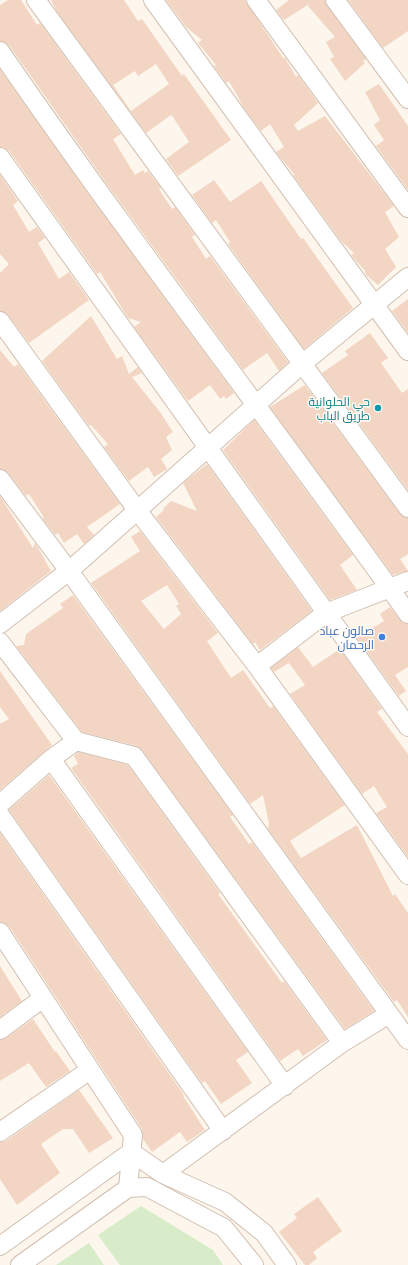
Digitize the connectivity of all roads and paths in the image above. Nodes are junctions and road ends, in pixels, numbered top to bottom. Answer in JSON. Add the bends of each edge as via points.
{"nodes":[{"id":1,"x":36,"y":0,"type":"edge"},
{"id":2,"x":153,"y":0,"type":"edge"},
{"id":3,"x":256,"y":0,"type":"edge"},
{"id":4,"x":334,"y":0,"type":"edge"},
{"id":5,"x":0,"y":51,"type":"edge"},
{"id":6,"x":408,"y":99,"type":"edge"},
{"id":7,"x":0,"y":157,"type":"edge"},
{"id":8,"x":408,"y":208,"type":"edge"},
{"id":9,"x":408,"y":277,"type":"edge"},
{"id":10,"x":375,"y":305,"type":"junction"},
{"id":11,"x":0,"y":321,"type":"edge"},
{"id":12,"x":408,"y":351,"type":"edge"},
{"id":13,"x":302,"y":364,"type":"junction"},
{"id":14,"x":257,"y":405,"type":"junction"},
{"id":15,"x":208,"y":448,"type":"junction"},
{"id":16,"x":0,"y":479,"type":"edge"},
{"id":17,"x":408,"y":508,"type":"edge"},
{"id":18,"x":137,"y":510,"type":"junction"},
{"id":19,"x":69,"y":571,"type":"junction"},
{"id":20,"x":408,"y":581,"type":"edge"},
{"id":21,"x":390,"y":588,"type":"junction"},
{"id":22,"x":326,"y":613,"type":"junction"},
{"id":23,"x":408,"y":614,"type":"edge"},
{"id":24,"x":0,"y":624,"type":"edge"},
{"id":25,"x":0,"y":642,"type":"edge"},
{"id":26,"x":257,"y":666,"type":"junction"},
{"id":27,"x":408,"y":727,"type":"edge"},
{"id":28,"x":76,"y":741,"type":"junction"},
{"id":29,"x":51,"y":759,"type":"junction"},
{"id":30,"x":0,"y":804,"type":"edge"},
{"id":31,"x":0,"y":815,"type":"edge"},
{"id":32,"x":408,"y":875,"type":"edge"},
{"id":33,"x":2,"y":937,"type":"edge"},
{"id":34,"x":43,"y":998,"type":"junction"},
{"id":35,"x":389,"y":1014,"type":"junction"},
{"id":36,"x":0,"y":1030,"type":"edge"},
{"id":37,"x":408,"y":1040,"type":"edge"},
{"id":38,"x":342,"y":1043,"type":"junction"},
{"id":39,"x":90,"y":1070,"type":"junction"},
{"id":40,"x":285,"y":1086,"type":"junction"},
{"id":41,"x":223,"y":1131,"type":"junction"},
{"id":42,"x":0,"y":1132,"type":"edge"},
{"id":43,"x":131,"y":1152,"type":"junction"},
{"id":44,"x":163,"y":1174,"type":"junction"},
{"id":45,"x":128,"y":1188,"type":"junction"},
{"id":46,"x":0,"y":1246,"type":"edge"},
{"id":47,"x":20,"y":1265,"type":"edge"},
{"id":48,"x":254,"y":1265,"type":"edge"},
{"id":49,"x":287,"y":1265,"type":"edge"}],
"edges":[{"from":1,"to":13,"type":"street"},
{"from":2,"to":10,"type":"street"},
{"from":3,"to":8,"type":"street"},
{"from":4,"to":6,"type":"street"},
{"from":5,"to":14,"type":"street","via":[[57,134]]},
{"from":7,"to":15,"type":"street"},
{"from":9,"to":10,"type":"street"},
{"from":10,"to":12,"type":"street"},
{"from":10,"to":13,"type":"street"},
{"from":11,"to":18,"type":"street"},
{"from":13,"to":14,"type":"street"},
{"from":13,"to":17,"type":"street"},
{"from":14,"to":15,"type":"street"},
{"from":14,"to":21,"type":"street"},
{"from":15,"to":18,"type":"street"},
{"from":15,"to":22,"type":"street"},
{"from":16,"to":19,"type":"street"},
{"from":18,"to":19,"type":"street"},
{"from":18,"to":26,"type":"street"},
{"from":19,"to":24,"type":"street"},
{"from":19,"to":35,"type":"street"},
{"from":20,"to":21,"type":"street"},
{"from":21,"to":22,"type":"street"},
{"from":21,"to":23,"type":"street"},
{"from":22,"to":26,"type":"street"},
{"from":22,"to":27,"type":"street"},
{"from":25,"to":28,"type":"street"},
{"from":26,"to":32,"type":"street"},
{"from":28,"to":29,"type":"street"},
{"from":28,"to":38,"type":"street","via":[[134,756]]},
{"from":29,"to":30,"type":"street"},
{"from":29,"to":40,"type":"street"},
{"from":31,"to":41,"type":"street"},
{"from":33,"to":34,"type":"street"},
{"from":34,"to":36,"type":"street"},
{"from":34,"to":39,"type":"street"},
{"from":35,"to":37,"type":"street"},
{"from":35,"to":38,"type":"street"},
{"from":38,"to":40,"type":"street"},
{"from":39,"to":42,"type":"street"},
{"from":39,"to":43,"type":"street","via":[[133,1135]]},
{"from":40,"to":41,"type":"street"},
{"from":41,"to":44,"type":"street"},
{"from":43,"to":44,"type":"street"},
{"from":43,"to":45,"type":"street"},
{"from":43,"to":46,"type":"street"},
{"from":44,"to":49,"type":"street","via":[[225,1202],[264,1233]]},
{"from":45,"to":47,"type":"street"},
{"from":45,"to":48,"type":"street","via":[[147,1187],[224,1228]]}]}
